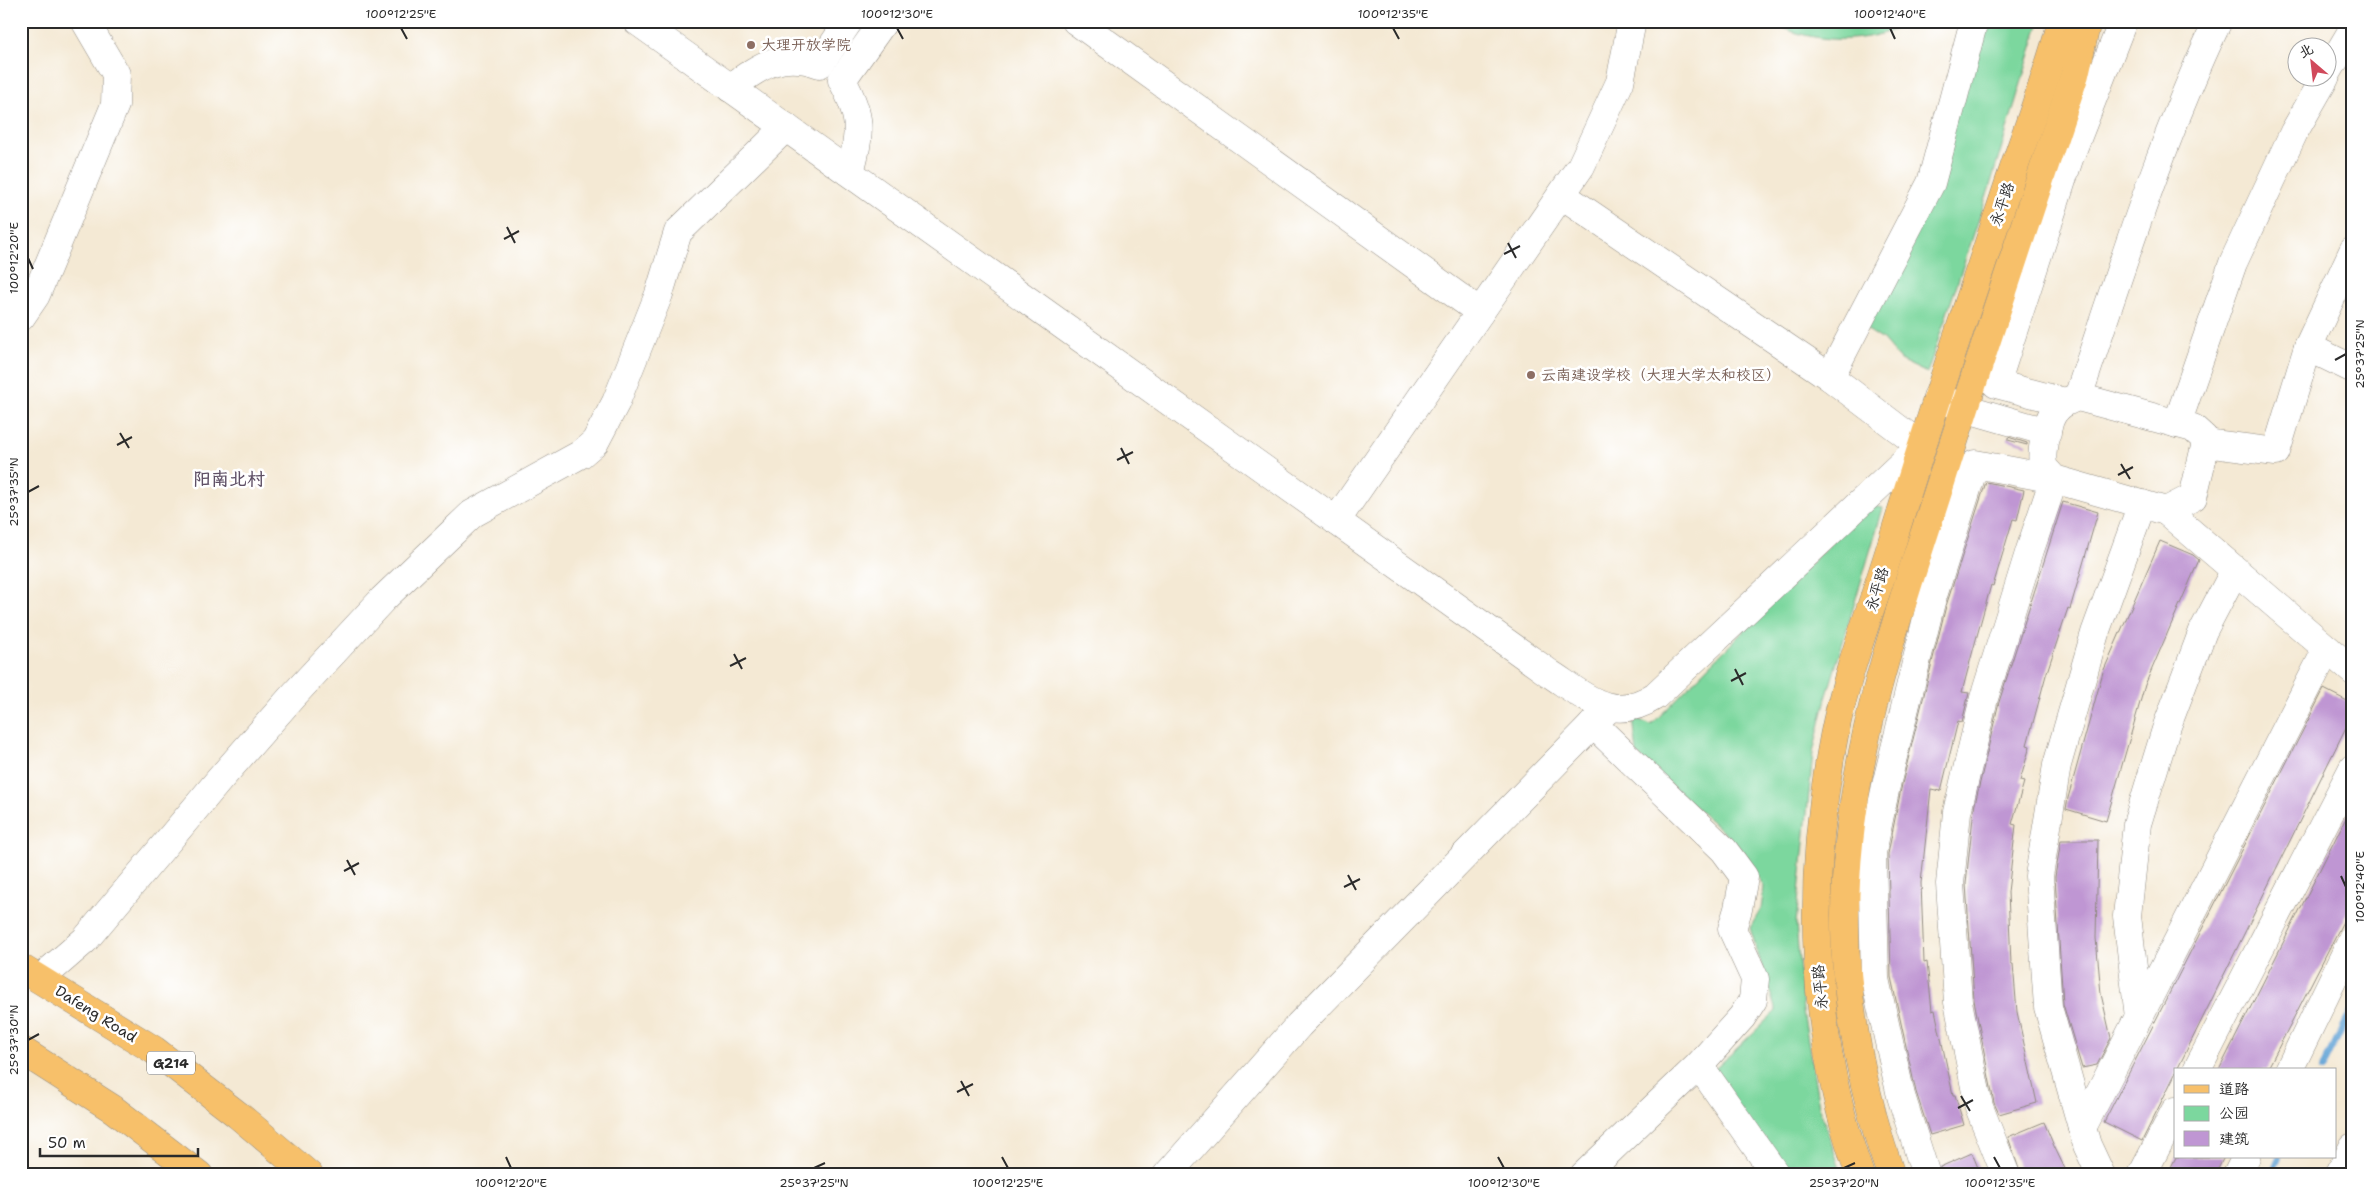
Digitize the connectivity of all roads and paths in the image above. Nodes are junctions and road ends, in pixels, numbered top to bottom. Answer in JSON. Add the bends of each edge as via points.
{"nodes":[{"id":1,"x":85,"y":21,"type":"edge"},
{"id":2,"x":636,"y":21,"type":"edge"},
{"id":3,"x":849,"y":21,"type":"edge"},
{"id":4,"x":884,"y":21,"type":"edge"},
{"id":5,"x":1076,"y":21,"type":"edge"},
{"id":6,"x":1632,"y":21,"type":"edge"},
{"id":7,"x":1974,"y":21,"type":"edge"},
{"id":8,"x":2062,"y":21,"type":"edge"},
{"id":9,"x":2087,"y":21,"type":"edge"},
{"id":10,"x":2097,"y":21,"type":"edge"},
{"id":11,"x":2122,"y":21,"type":"edge"},
{"id":12,"x":2218,"y":21,"type":"edge"},
{"id":13,"x":2353,"y":29,"type":"edge"},
{"id":14,"x":2336,"y":59,"type":"edge"},
{"id":15,"x":2074,"y":74,"type":"junction"},
{"id":16,"x":730,"y":88,"type":"junction"},
{"id":17,"x":2319,"y":88,"type":"edge"},
{"id":18,"x":786,"y":127,"type":"junction"},
{"id":19,"x":850,"y":172,"type":"junction"},
{"id":20,"x":1562,"y":195,"type":"junction"},
{"id":21,"x":2353,"y":251,"type":"edge"},
{"id":22,"x":1480,"y":312,"type":"junction"},
{"id":23,"x":21,"y":317,"type":"edge"},
{"id":24,"x":2308,"y":347,"type":"junction"},
{"id":25,"x":2353,"y":369,"type":"edge"},
{"id":26,"x":1830,"y":377,"type":"junction"},
{"id":27,"x":1937,"y":397,"type":"junction"},
{"id":28,"x":2071,"y":399,"type":"junction"},
{"id":29,"x":1964,"y":408,"type":"junction"},
{"id":30,"x":2177,"y":424,"type":"junction"},
{"id":31,"x":2047,"y":432,"type":"junction"},
{"id":32,"x":2205,"y":443,"type":"junction"},
{"id":33,"x":1921,"y":446,"type":"junction"},
{"id":34,"x":2054,"y":479,"type":"junction"},
{"id":35,"x":2154,"y":507,"type":"junction"},
{"id":36,"x":1336,"y":521,"type":"junction"},
{"id":37,"x":2235,"y":570,"type":"junction"},
{"id":38,"x":2327,"y":649,"type":"junction"},
{"id":39,"x":2353,"y":671,"type":"edge"},
{"id":40,"x":1601,"y":716,"type":"junction"},
{"id":41,"x":2353,"y":768,"type":"edge"},
{"id":42,"x":2353,"y":938,"type":"edge"},
{"id":43,"x":31,"y":974,"type":"edge"},
{"id":44,"x":2139,"y":1017,"type":"junction"},
{"id":45,"x":21,"y":1050,"type":"edge"},
{"id":46,"x":1699,"y":1065,"type":"junction"},
{"id":47,"x":2198,"y":1068,"type":"edge"},
{"id":48,"x":2289,"y":1068,"type":"edge"},
{"id":49,"x":2174,"y":1113,"type":"edge"},
{"id":50,"x":2082,"y":1128,"type":"junction"},
{"id":51,"x":2353,"y":1147,"type":"edge"},
{"id":52,"x":2246,"y":1158,"type":"edge"},
{"id":53,"x":199,"y":1175,"type":"edge"},
{"id":54,"x":309,"y":1175,"type":"edge"},
{"id":55,"x":1167,"y":1175,"type":"edge"},
{"id":56,"x":1584,"y":1175,"type":"edge"},
{"id":57,"x":1776,"y":1175,"type":"edge"},
{"id":58,"x":1860,"y":1175,"type":"edge"},
{"id":59,"x":1891,"y":1175,"type":"edge"},
{"id":60,"x":1926,"y":1175,"type":"edge"},
{"id":61,"x":2006,"y":1175,"type":"edge"},
{"id":62,"x":2101,"y":1175,"type":"edge"},
{"id":63,"x":2142,"y":1175,"type":"edge"},
{"id":64,"x":2238,"y":1175,"type":"edge"},
{"id":65,"x":2339,"y":1175,"type":"edge"}],
"edges":[{"from":1,"to":23,"type":"street","via":[[116,74],[115,105],[36,295]]},
{"from":2,"to":16,"type":"street"},
{"from":3,"to":16,"type":"street","via":[[820,64],[806,59],[783,58],[757,69]]},
{"from":4,"to":19,"type":"street","via":[[842,80],[853,103],[859,128],[859,141]]},
{"from":5,"to":22,"type":"street"},
{"from":6,"to":20,"type":"street","via":[[1620,82],[1581,166]]},
{"from":7,"to":26,"type":"street","via":[[1931,183]]},
{"from":8,"to":27,"type":"main road","name":"永平路"},
{"from":9,"to":15,"type":"main road","name":"永平路"},
{"from":10,"to":15,"type":"main road"},
{"from":11,"to":28,"type":"street","via":[[2069,159],[1996,384]]},
{"from":12,"to":28,"type":"street","via":[[2188,83],[2155,166]]},
{"from":13,"to":14,"type":"street"},
{"from":15,"to":29,"type":"main road","name":"永平路"},
{"from":16,"to":18,"type":"street"},
{"from":17,"to":30,"type":"street","via":[[2294,132],[2233,263]]},
{"from":18,"to":19,"type":"street"},
{"from":18,"to":43,"type":"street","via":[[678,232],[659,294],[620,393],[595,442],[581,454],[472,514],[437,547],[291,698],[85,940]]},
{"from":19,"to":36,"type":"street"},
{"from":20,"to":22,"type":"street"},
{"from":20,"to":26,"type":"street"},
{"from":21,"to":24,"type":"street"},
{"from":22,"to":36,"type":"street"},
{"from":24,"to":25,"type":"street"},
{"from":24,"to":32,"type":"street","via":[[2276,452]]},
{"from":26,"to":33,"type":"street"},
{"from":27,"to":29,"type":"street"},
{"from":27,"to":33,"type":"main road","name":"永平路"},
{"from":28,"to":30,"type":"street"},
{"from":28,"to":31,"type":"street","via":[[2054,412]]},
{"from":29,"to":31,"type":"street"},
{"from":29,"to":59,"type":"main road","name":"永平路","via":[[1877,691],[1856,788],[1848,851],[1845,929],[1849,986],[1867,1088]]},
{"from":30,"to":32,"type":"street","via":[[2193,428]]},
{"from":31,"to":34,"type":"street","via":[[2041,453],[2044,467]]},
{"from":32,"to":35,"type":"street","via":[[2193,497]]},
{"from":33,"to":40,"type":"street","via":[[1655,696],[1642,704]]},
{"from":33,"to":58,"type":"main road","name":"永平路","via":[[1835,734],[1817,859],[1815,910],[1824,1033],[1837,1098]]},
{"from":34,"to":35,"type":"street"},
{"from":34,"to":60,"type":"street","via":[[1975,464],[1931,602],[1872,853],[1875,979],[1901,1096]]},
{"from":34,"to":61,"type":"street","via":[[1984,698],[1957,812],[1950,884],[1958,1002],[1979,1107]]},
{"from":35,"to":37,"type":"street"},
{"from":35,"to":50,"type":"street","via":[[2095,633],[2057,764],[2039,876],[2048,1007]]},
{"from":36,"to":40,"type":"street","via":[[1584,696]]},
{"from":37,"to":38,"type":"street"},
{"from":37,"to":44,"type":"street","via":[[2203,631],[2167,726],[2138,824],[2127,916]]},
{"from":38,"to":39,"type":"street"},
{"from":38,"to":44,"type":"street"},
{"from":40,"to":46,"type":"street","via":[[1724,850],[1744,877],[1732,929],[1755,979],[1753,1000]]},
{"from":40,"to":55,"type":"street","via":[[1299,1025]]},
{"from":41,"to":47,"type":"street"},
{"from":42,"to":48,"type":"street"},
{"from":43,"to":54,"type":"main road","name":"Dafeng Road","number":"G214","via":[[154,1050]]},
{"from":44,"to":50,"type":"street"},
{"from":45,"to":53,"type":"main road","via":[[113,1109]]},
{"from":46,"to":56,"type":"street"},
{"from":46,"to":57,"type":"street"},
{"from":49,"to":63,"type":"street"},
{"from":50,"to":62,"type":"street"},
{"from":51,"to":65,"type":"street"},
{"from":52,"to":64,"type":"street"}]}
